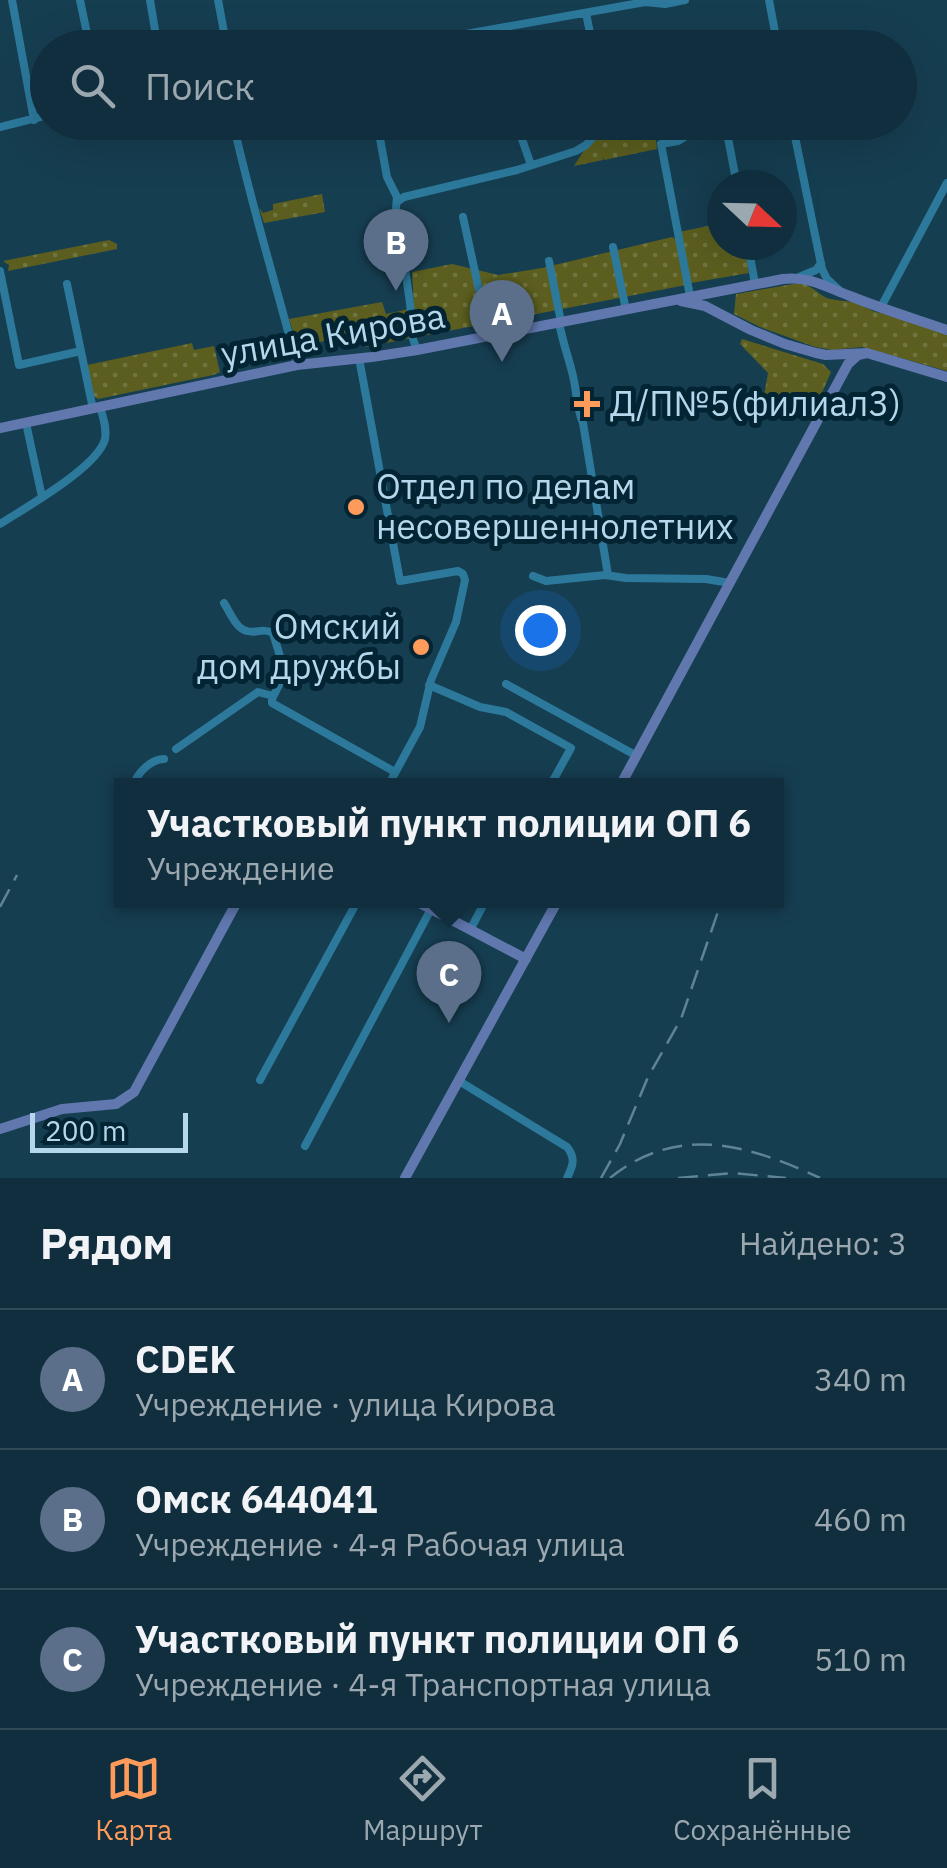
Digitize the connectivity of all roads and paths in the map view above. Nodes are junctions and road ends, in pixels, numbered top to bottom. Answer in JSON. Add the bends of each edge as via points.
{"nodes":[{"id":1,"x":12,"y":0,"type":"edge"},
{"id":2,"x":80,"y":0,"type":"edge"},
{"id":3,"x":150,"y":0,"type":"edge"},
{"id":4,"x":218,"y":0,"type":"edge"},
{"id":5,"x":685,"y":0,"type":"edge"},
{"id":6,"x":769,"y":0,"type":"edge"},
{"id":7,"x":586,"y":13,"type":"junction"},
{"id":8,"x":86,"y":30,"type":"edge"},
{"id":9,"x":155,"y":30,"type":"edge"},
{"id":10,"x":224,"y":30,"type":"edge"},
{"id":11,"x":500,"y":30,"type":"edge"},
{"id":12,"x":589,"y":30,"type":"edge"},
{"id":13,"x":775,"y":30,"type":"edge"},
{"id":14,"x":30,"y":98,"type":"edge"},
{"id":15,"x":30,"y":121,"type":"edge"},
{"id":16,"x":0,"y":127,"type":"edge"},
{"id":17,"x":237,"y":140,"type":"edge"},
{"id":18,"x":380,"y":140,"type":"edge"},
{"id":19,"x":522,"y":140,"type":"edge"},
{"id":20,"x":591,"y":140,"type":"edge"},
{"id":21,"x":681,"y":140,"type":"edge"},
{"id":22,"x":726,"y":140,"type":"edge"},
{"id":23,"x":796,"y":140,"type":"edge"},
{"id":24,"x":531,"y":165,"type":"junction"},
{"id":25,"x":733,"y":170,"type":"edge"},
{"id":26,"x":947,"y":183,"type":"edge"},
{"id":27,"x":397,"y":202,"type":"junction"},
{"id":28,"x":463,"y":216,"type":"dead end"},
{"id":29,"x":613,"y":247,"type":"dead end"},
{"id":30,"x":751,"y":260,"type":"edge"},
{"id":31,"x":548,"y":261,"type":"dead end"},
{"id":32,"x":821,"y":262,"type":"junction"},
{"id":33,"x":0,"y":271,"type":"edge"},
{"id":34,"x":799,"y":277,"type":"junction"},
{"id":35,"x":67,"y":284,"type":"dead end"},
{"id":36,"x":755,"y":284,"type":"junction"},
{"id":37,"x":731,"y":288,"type":"junction"},
{"id":38,"x":841,"y":292,"type":"junction"},
{"id":39,"x":690,"y":296,"type":"junction"},
{"id":40,"x":676,"y":300,"type":"junction"},
{"id":41,"x":881,"y":307,"type":"junction"},
{"id":42,"x":626,"y":310,"type":"junction"},
{"id":43,"x":719,"y":313,"type":"junction"},
{"id":44,"x":560,"y":322,"type":"junction"},
{"id":45,"x":947,"y":330,"type":"edge"},
{"id":46,"x":489,"y":336,"type":"junction"},
{"id":47,"x":417,"y":350,"type":"junction"},
{"id":48,"x":81,"y":351,"type":"junction"},
{"id":49,"x":867,"y":353,"type":"junction"},
{"id":50,"x":826,"y":355,"type":"junction"},
{"id":51,"x":360,"y":358,"type":"junction"},
{"id":52,"x":297,"y":365,"type":"junction"},
{"id":53,"x":947,"y":377,"type":"edge"},
{"id":54,"x":840,"y":379,"type":"junction"},
{"id":55,"x":97,"y":408,"type":"junction"},
{"id":56,"x":26,"y":422,"type":"junction"},
{"id":57,"x":0,"y":428,"type":"edge"},
{"id":58,"x":42,"y":497,"type":"junction"},
{"id":59,"x":0,"y":524,"type":"edge"},
{"id":60,"x":608,"y":575,"type":"junction"},
{"id":61,"x":532,"y":576,"type":"dead end"},
{"id":62,"x":730,"y":584,"type":"junction"},
{"id":63,"x":224,"y":603,"type":"dead end"},
{"id":64,"x":506,"y":684,"type":"dead end"},
{"id":65,"x":430,"y":685,"type":"junction"},
{"id":66,"x":273,"y":696,"type":"junction"},
{"id":67,"x":176,"y":749,"type":"dead end"},
{"id":68,"x":637,"y":756,"type":"junction"},
{"id":69,"x":164,"y":759,"type":"dead end"},
{"id":70,"x":396,"y":772,"type":"junction"},
{"id":71,"x":136,"y":778,"type":"edge"},
{"id":72,"x":393,"y":778,"type":"edge"},
{"id":73,"x":554,"y":778,"type":"edge"},
{"id":74,"x":625,"y":778,"type":"edge"},
{"id":75,"x":234,"y":908,"type":"edge"},
{"id":76,"x":354,"y":908,"type":"edge"},
{"id":77,"x":428,"y":908,"type":"edge"},
{"id":78,"x":482,"y":908,"type":"edge"},
{"id":79,"x":554,"y":908,"type":"edge"},
{"id":80,"x":431,"y":910,"type":"junction"},
{"id":81,"x":470,"y":930,"type":"junction"},
{"id":82,"x":526,"y":960,"type":"junction"},
{"id":83,"x":260,"y":1080,"type":"dead end"},
{"id":84,"x":459,"y":1080,"type":"junction"},
{"id":85,"x":0,"y":1129,"type":"edge"},
{"id":86,"x":305,"y":1146,"type":"dead end"},
{"id":87,"x":405,"y":1178,"type":"edge"},
{"id":88,"x":567,"y":1178,"type":"edge"}],
"edges":[{"from":1,"to":14,"type":"street"},
{"from":2,"to":8,"type":"street"},
{"from":3,"to":9,"type":"street"},
{"from":4,"to":10,"type":"street"},
{"from":5,"to":7,"type":"street"},
{"from":6,"to":13,"type":"street"},
{"from":7,"to":11,"type":"street"},
{"from":7,"to":12,"type":"street"},
{"from":15,"to":16,"type":"street"},
{"from":17,"to":52,"type":"street"},
{"from":18,"to":27,"type":"street"},
{"from":19,"to":24,"type":"street"},
{"from":20,"to":24,"type":"street"},
{"from":21,"to":39,"type":"street","via":[[661,144]]},
{"from":22,"to":25,"type":"street"},
{"from":23,"to":32,"type":"street"},
{"from":24,"to":27,"type":"street"},
{"from":26,"to":41,"type":"street"},
{"from":27,"to":47,"type":"street"},
{"from":28,"to":46,"type":"street"},
{"from":29,"to":42,"type":"street"},
{"from":30,"to":36,"type":"street"},
{"from":31,"to":44,"type":"street"},
{"from":32,"to":34,"type":"street"},
{"from":32,"to":38,"type":"street"},
{"from":33,"to":48,"type":"street","via":[[19,365]]},
{"from":34,"to":36,"type":"main road","name":"улица Кирова"},
{"from":34,"to":38,"type":"main road"},
{"from":35,"to":48,"type":"street"},
{"from":36,"to":37,"type":"main road","name":"улица Кирова"},
{"from":37,"to":39,"type":"main road","name":"улица Кирова"},
{"from":37,"to":43,"type":"main road","via":[[717,300]]},
{"from":38,"to":41,"type":"main road"},
{"from":39,"to":40,"type":"main road","name":"улица Кирова"},
{"from":40,"to":42,"type":"main road","name":"улица Кирова"},
{"from":40,"to":43,"type":"main road","name":"улица Кирова"},
{"from":41,"to":45,"type":"main road"},
{"from":42,"to":44,"type":"main road","name":"улица Кирова"},
{"from":43,"to":50,"type":"main road","name":"улица Кирова"},
{"from":44,"to":46,"type":"main road","name":"улица Кирова"},
{"from":44,"to":60,"type":"street"},
{"from":46,"to":47,"type":"main road","name":"улица Кирова"},
{"from":47,"to":51,"type":"main road","name":"улица Кирова"},
{"from":48,"to":55,"type":"street"},
{"from":49,"to":50,"type":"main road","name":"улица Кирова"},
{"from":49,"to":53,"type":"main road","name":"улица Кирова"},
{"from":49,"to":54,"type":"main road","via":[[852,359]]},
{"from":50,"to":54,"type":"main road"},
{"from":51,"to":52,"type":"main road","name":"улица Кирова"},
{"from":51,"to":65,"type":"street","via":[[400,581],[458,572],[465,580]]},
{"from":52,"to":55,"type":"main road","name":"улица Кирова"},
{"from":54,"to":62,"type":"main road"},
{"from":55,"to":56,"type":"main road","name":"улица Кирова"},
{"from":55,"to":58,"type":"street","via":[[106,431],[100,448]]},
{"from":56,"to":57,"type":"main road","name":"улица Кирова"},
{"from":56,"to":58,"type":"street"},
{"from":58,"to":59,"type":"street"},
{"from":60,"to":61,"type":"street","via":[[546,582]]},
{"from":60,"to":62,"type":"street"},
{"from":62,"to":68,"type":"main road"},
{"from":63,"to":66,"type":"street","via":[[247,632],[273,633],[285,673]]},
{"from":64,"to":68,"type":"street"},
{"from":65,"to":70,"type":"street","via":[[420,727]]},
{"from":65,"to":73,"type":"street","via":[[506,712],[570,748]]},
{"from":66,"to":67,"type":"street","via":[[258,692]]},
{"from":66,"to":70,"type":"street","via":[[272,703]]},
{"from":68,"to":74,"type":"main road"},
{"from":69,"to":71,"type":"street"},
{"from":70,"to":72,"type":"street"},
{"from":75,"to":85,"type":"main road","via":[[134,1092],[116,1104],[62,1109]]},
{"from":76,"to":83,"type":"street"},
{"from":77,"to":80,"type":"main road"},
{"from":78,"to":81,"type":"street"},
{"from":79,"to":82,"type":"main road"},
{"from":80,"to":81,"type":"main road"},
{"from":80,"to":86,"type":"street"},
{"from":81,"to":82,"type":"main road"},
{"from":82,"to":84,"type":"main road"},
{"from":84,"to":87,"type":"main road"},
{"from":84,"to":88,"type":"street","via":[[568,1146],[574,1161]]}]}
